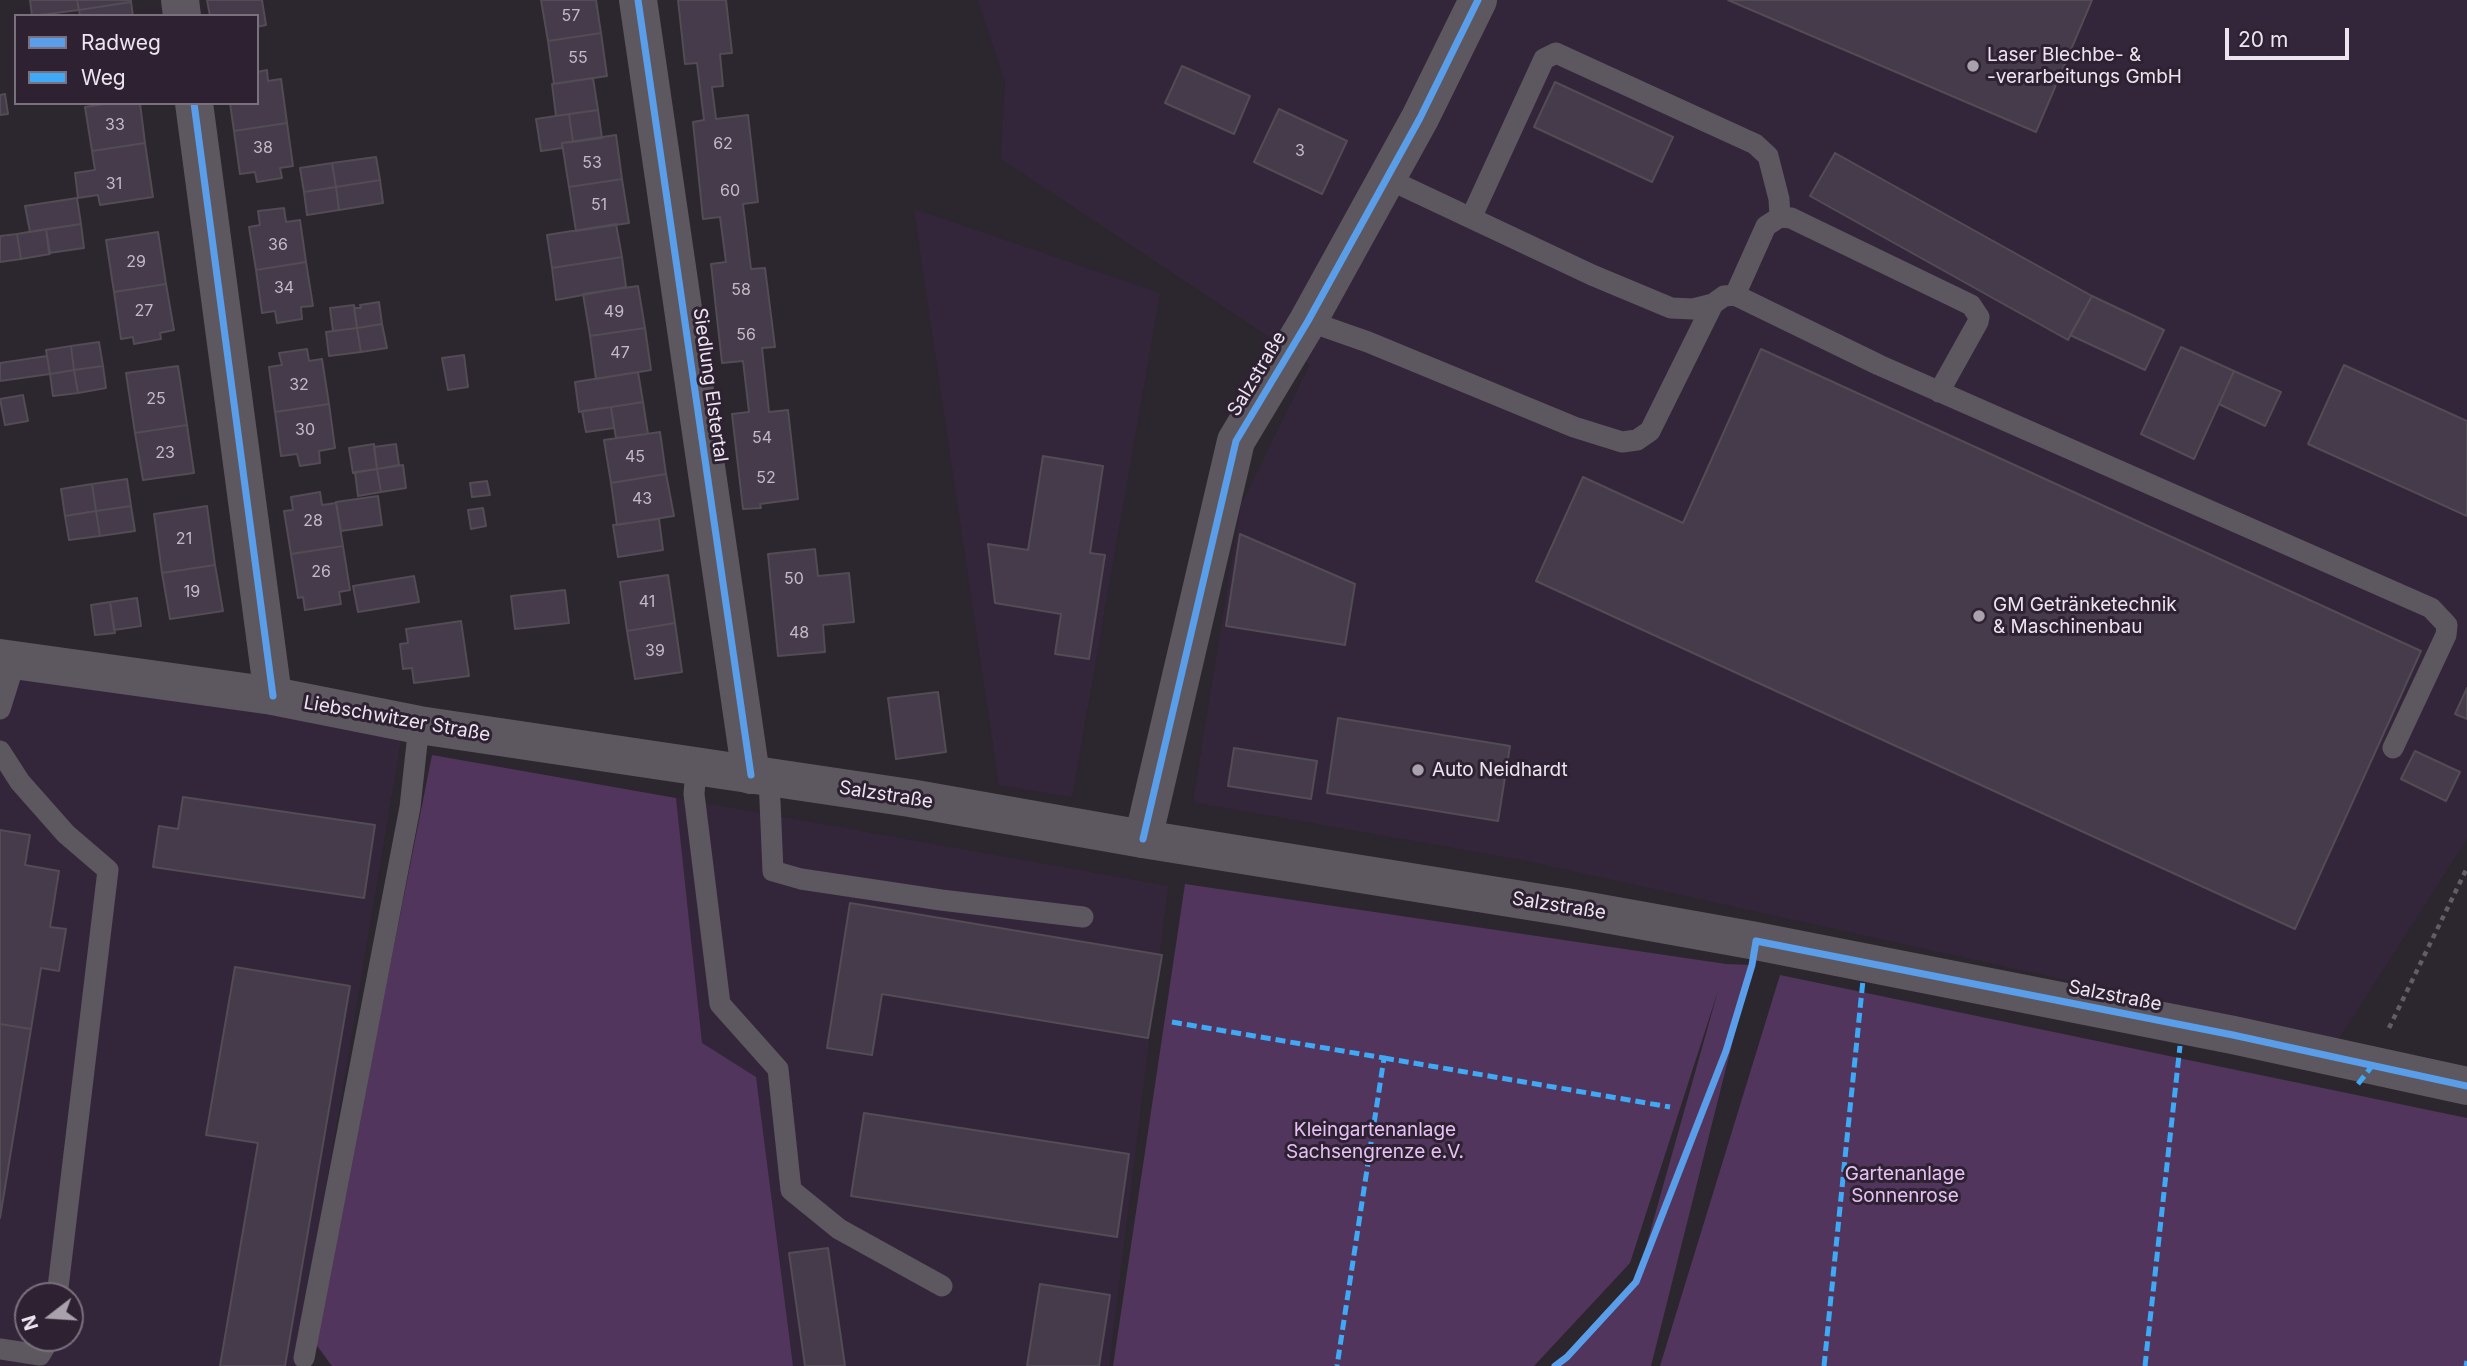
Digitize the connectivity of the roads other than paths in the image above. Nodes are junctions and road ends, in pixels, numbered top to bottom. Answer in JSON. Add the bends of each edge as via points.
{"nodes":[{"id":1,"x":638,"y":0,"type":"edge"},
{"id":2,"x":1478,"y":0,"type":"edge"},
{"id":3,"x":194,"y":105,"type":"edge"},
{"id":4,"x":1386,"y":178,"type":"junction"},
{"id":5,"x":1780,"y":216,"type":"junction"},
{"id":6,"x":1471,"y":218,"type":"junction"},
{"id":7,"x":1735,"y":295,"type":"junction"},
{"id":8,"x":1713,"y":304,"type":"junction"},
{"id":9,"x":1308,"y":321,"type":"junction"},
{"id":10,"x":1939,"y":392,"type":"junction"},
{"id":11,"x":7,"y":659,"type":"edge"},
{"id":12,"x":272,"y":696,"type":"junction"},
{"id":13,"x":0,"y":709,"type":"edge"},
{"id":14,"x":419,"y":725,"type":"junction"},
{"id":15,"x":2393,"y":748,"type":"dead end"},
{"id":16,"x":0,"y":751,"type":"edge"},
{"id":17,"x":696,"y":768,"type":"junction"},
{"id":18,"x":760,"y":777,"type":"junction"},
{"id":19,"x":1143,"y":839,"type":"junction"},
{"id":20,"x":1083,"y":917,"type":"dead end"},
{"id":21,"x":2467,"y":1086,"type":"edge"},
{"id":22,"x":59,"y":1282,"type":"edge"},
{"id":23,"x":942,"y":1286,"type":"dead end"},
{"id":24,"x":20,"y":1352,"type":"edge"},
{"id":25,"x":42,"y":1352,"type":"edge"},
{"id":26,"x":304,"y":1358,"type":"dead end"}],
"edges":[{"from":1,"to":18,"type":"main road","name":"Siedlung Elstertal"},
{"from":2,"to":4,"type":"main road","name":"Salzstraße"},
{"from":3,"to":12,"type":"main road"},
{"from":4,"to":6,"type":"lane"},
{"from":4,"to":9,"type":"main road","name":"Salzstraße"},
{"from":5,"to":6,"type":"lane","via":[[1768,156],[1755,144],[1556,53],[1544,59]]},
{"from":5,"to":7,"type":"lane","via":[[1761,233]]},
{"from":5,"to":10,"type":"lane","via":[[1971,305],[1978,323]]},
{"from":6,"to":8,"type":"lane","via":[[1671,308]]},
{"from":7,"to":8,"type":"lane"},
{"from":7,"to":10,"type":"lane"},
{"from":8,"to":9,"type":"lane","via":[[1650,432],[1622,442],[1549,418]]},
{"from":9,"to":19,"type":"main road","name":"Salzstraße","via":[[1236,441]]},
{"from":10,"to":15,"type":"lane","via":[[2431,608],[2447,625],[2446,635]]},
{"from":11,"to":12,"type":"main road","name":"Liebschwitzer Straße"},
{"from":11,"to":13,"type":"lane"},
{"from":12,"to":14,"type":"main road","name":"Liebschwitzer Straße"},
{"from":14,"to":17,"type":"main road","name":"Liebschwitzer Straße"},
{"from":14,"to":26,"type":"lane","via":[[410,807]]},
{"from":16,"to":22,"type":"lane","via":[[20,782],[66,834],[107,870]]},
{"from":17,"to":18,"type":"main road","name":"Liebschwitzer Straße"},
{"from":17,"to":23,"type":"lane","via":[[694,794],[720,1004],[778,1069],[791,1190],[839,1228]]},
{"from":18,"to":19,"type":"main road","name":"Salzstraße"},
{"from":18,"to":20,"type":"lane","via":[[773,871],[941,900]]},
{"from":19,"to":21,"type":"main road","name":"Salzstraße","via":[[1756,940]]},
{"from":24,"to":25,"type":"lane"}]}
